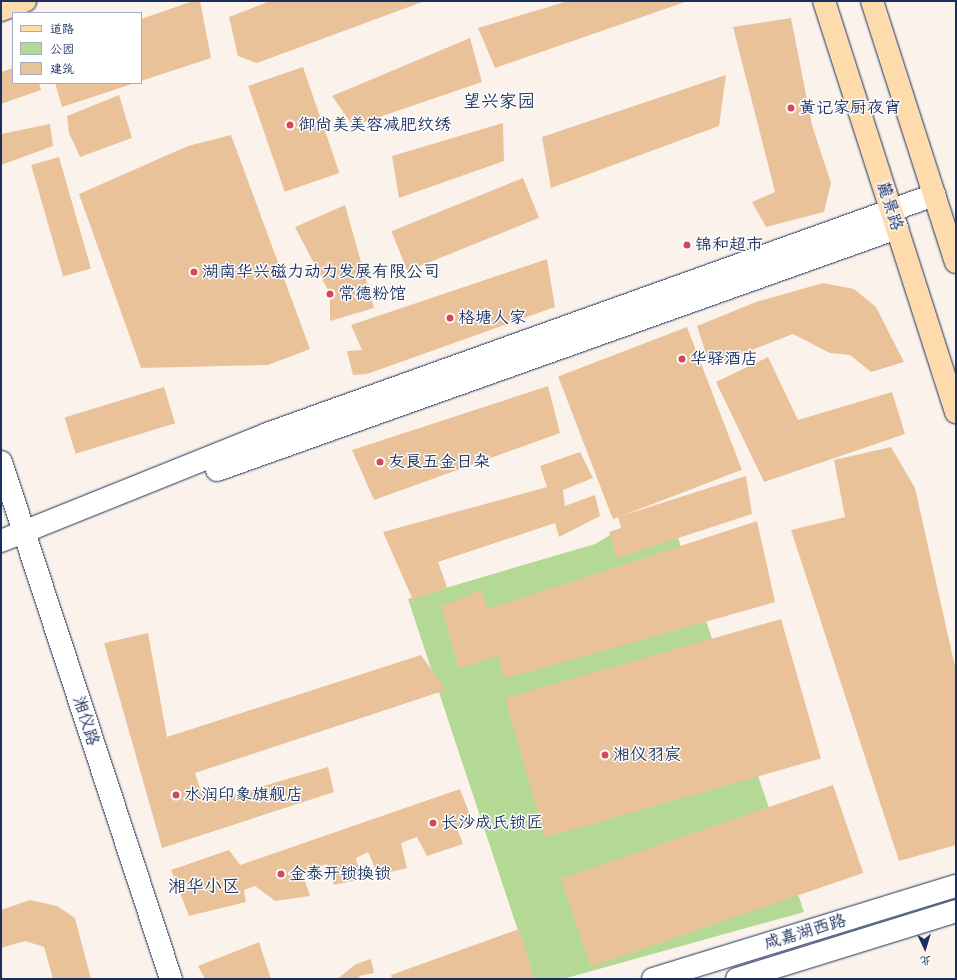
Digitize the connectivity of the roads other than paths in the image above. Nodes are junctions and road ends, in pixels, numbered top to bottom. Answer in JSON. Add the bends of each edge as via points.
{"nodes":[{"id":1,"x":25,"y":1,"type":"edge"},
{"id":2,"x":824,"y":1,"type":"edge"},
{"id":3,"x":872,"y":1,"type":"edge"},
{"id":4,"x":1,"y":10,"type":"edge"},
{"id":5,"x":934,"y":195,"type":"junction"},
{"id":6,"x":895,"y":220,"type":"junction"},
{"id":7,"x":956,"y":262,"type":"edge"},
{"id":8,"x":956,"y":412,"type":"edge"},
{"id":9,"x":1,"y":462,"type":"edge"},
{"id":10,"x":25,"y":536,"type":"junction"},
{"id":11,"x":1,"y":540,"type":"edge"},
{"id":12,"x":1,"y":547,"type":"edge"},
{"id":13,"x":956,"y":886,"type":"edge"},
{"id":14,"x":956,"y":911,"type":"edge"},
{"id":15,"x":171,"y":979,"type":"edge"},
{"id":16,"x":653,"y":979,"type":"edge"},
{"id":17,"x":737,"y":979,"type":"edge"}],
"edges":[{"from":1,"to":4,"type":"main road"},
{"from":2,"to":6,"type":"main road","name":"麓景路"},
{"from":3,"to":5,"type":"main road"},
{"from":5,"to":6,"type":"street"},
{"from":5,"to":7,"type":"main road"},
{"from":6,"to":8,"type":"main road","name":"麓景路"},
{"from":6,"to":10,"type":"street","via":[[268,434]]},
{"from":9,"to":10,"type":"street","name":"湘仪路"},
{"from":10,"to":11,"type":"street"},
{"from":10,"to":12,"type":"street"},
{"from":10,"to":15,"type":"street","name":"湘仪路"},
{"from":13,"to":16,"type":"street","name":"咸嘉湖西路"},
{"from":14,"to":17,"type":"street","name":"咸嘉湖西路"}]}
